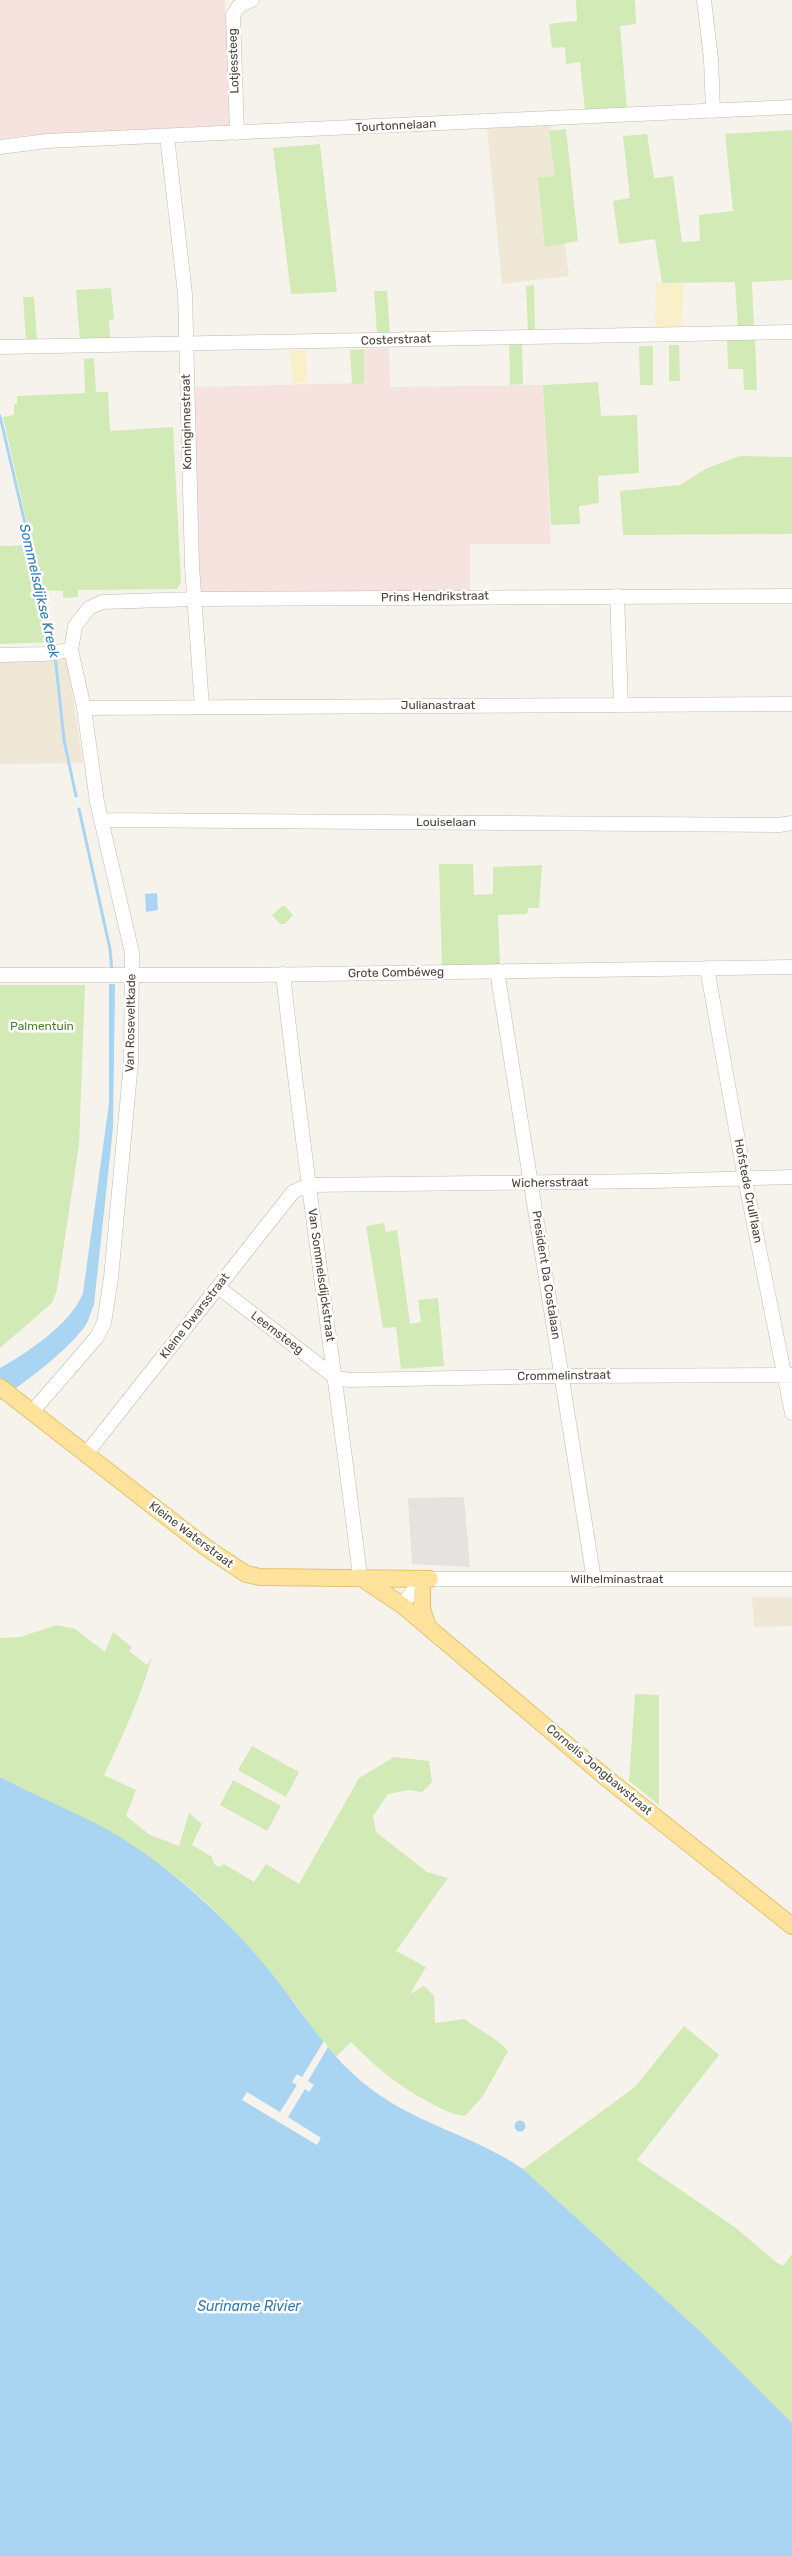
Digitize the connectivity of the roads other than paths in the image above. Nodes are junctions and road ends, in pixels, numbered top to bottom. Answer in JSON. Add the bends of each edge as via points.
{"nodes":[{"id":1,"x":252,"y":0,"type":"edge"},
{"id":2,"x":704,"y":0,"type":"edge"},
{"id":3,"x":792,"y":107,"type":"edge"},
{"id":4,"x":713,"y":111,"type":"junction"},
{"id":5,"x":237,"y":133,"type":"junction"},
{"id":6,"x":167,"y":136,"type":"junction"},
{"id":7,"x":0,"y":147,"type":"edge"},
{"id":8,"x":792,"y":332,"type":"edge"},
{"id":9,"x":186,"y":344,"type":"junction"},
{"id":10,"x":0,"y":347,"type":"edge"},
{"id":11,"x":616,"y":596,"type":"junction"},
{"id":12,"x":792,"y":596,"type":"edge"},
{"id":13,"x":195,"y":600,"type":"junction"},
{"id":14,"x":82,"y":615,"type":"joint"},
{"id":15,"x":68,"y":651,"type":"junction"},
{"id":16,"x":0,"y":655,"type":"edge"},
{"id":17,"x":792,"y":704,"type":"edge"},
{"id":18,"x":621,"y":705,"type":"junction"},
{"id":19,"x":202,"y":707,"type":"junction"},
{"id":20,"x":84,"y":708,"type":"junction"},
{"id":21,"x":101,"y":820,"type":"junction"},
{"id":22,"x":792,"y":823,"type":"edge"},
{"id":23,"x":792,"y":967,"type":"edge"},
{"id":24,"x":707,"y":968,"type":"junction"},
{"id":25,"x":497,"y":971,"type":"junction"},
{"id":26,"x":283,"y":974,"type":"junction"},
{"id":27,"x":0,"y":975,"type":"edge"},
{"id":28,"x":128,"y":975,"type":"junction"},
{"id":29,"x":792,"y":1177,"type":"edge"},
{"id":30,"x":745,"y":1178,"type":"junction"},
{"id":31,"x":530,"y":1183,"type":"junction"},
{"id":32,"x":308,"y":1185,"type":"junction"},
{"id":33,"x":218,"y":1287,"type":"junction"},
{"id":34,"x":789,"y":1375,"type":"edge"},
{"id":35,"x":562,"y":1376,"type":"junction"},
{"id":36,"x":336,"y":1378,"type":"junction"},
{"id":37,"x":0,"y":1387,"type":"edge"},
{"id":38,"x":32,"y":1412,"type":"junction"},
{"id":39,"x":792,"y":1413,"type":"edge"},
{"id":40,"x":86,"y":1454,"type":"junction"},
{"id":41,"x":360,"y":1577,"type":"junction"},
{"id":42,"x":792,"y":1579,"type":"edge"},
{"id":43,"x":594,"y":1580,"type":"junction"},
{"id":44,"x":432,"y":1583,"type":"junction"},
{"id":45,"x":405,"y":1608,"type":"junction"},
{"id":46,"x":428,"y":1628,"type":"junction"},
{"id":47,"x":792,"y":1926,"type":"edge"}],
"edges":[{"from":1,"to":5,"type":"street","name":"Lotjessteeg","via":[[240,6],[233,15]]},
{"from":2,"to":4,"type":"street"},
{"from":3,"to":4,"type":"street","name":"Tourtonnelaan"},
{"from":4,"to":5,"type":"street","name":"Tourtonnelaan"},
{"from":5,"to":6,"type":"street","name":"Tourtonnelaan"},
{"from":6,"to":7,"type":"street","name":"Tourtonnelaan","via":[[47,141]]},
{"from":6,"to":9,"type":"street","name":"Koninginnestraat","via":[[185,294]]},
{"from":8,"to":9,"type":"street","name":"Costerstraat"},
{"from":9,"to":10,"type":"street","name":"Costerstraat"},
{"from":9,"to":13,"type":"street","name":"Koninginnestraat"},
{"from":11,"to":12,"type":"street","name":"Prins Hendrikstraat"},
{"from":11,"to":13,"type":"street","name":"Prins Hendrikstraat"},
{"from":11,"to":18,"type":"street"},
{"from":13,"to":14,"type":"street","name":"Prins Hendrikstraat","via":[[102,602]]},
{"from":13,"to":19,"type":"street","name":"Koninginnestraat"},
{"from":14,"to":15,"type":"street","name":"Van Roseveltkade","via":[[75,626]]},
{"from":15,"to":16,"type":"street"},
{"from":15,"to":20,"type":"street","name":"Van Roseveltkade"},
{"from":17,"to":18,"type":"street","name":"Julianastraat"},
{"from":18,"to":19,"type":"street","name":"Julianastraat"},
{"from":19,"to":20,"type":"street","name":"Julianastraat"},
{"from":20,"to":21,"type":"street","name":"Van Roseveltkade"},
{"from":21,"to":22,"type":"street","name":"Louiselaan"},
{"from":21,"to":28,"type":"street","name":"Van Roseveltkade","via":[[132,953]]},
{"from":23,"to":24,"type":"street","name":"Grote Combéweg"},
{"from":24,"to":25,"type":"street","name":"Grote Combéweg"},
{"from":24,"to":30,"type":"street","name":"Hofstede Crull'laan"},
{"from":25,"to":26,"type":"street","name":"Grote Combéweg"},
{"from":25,"to":31,"type":"street","name":"President Da Costalaan"},
{"from":26,"to":28,"type":"street","name":"Grote Combéweg"},
{"from":26,"to":32,"type":"street","name":"Van Sommelsdijckstraat"},
{"from":27,"to":28,"type":"street","name":"Grote Combéweg"},
{"from":28,"to":38,"type":"street","name":"Van Roseveltkade","via":[[131,1062],[126,1136],[104,1323],[97,1337]]},
{"from":29,"to":30,"type":"street","name":"Wichersstraat"},
{"from":30,"to":31,"type":"street","name":"Wichersstraat"},
{"from":30,"to":34,"type":"street","name":"Hofstede Crull'laan"},
{"from":31,"to":32,"type":"street","name":"Wichersstraat"},
{"from":31,"to":35,"type":"street","name":"President Da Costalaan"},
{"from":32,"to":33,"type":"street","name":"Kleine Dwarsstraat","via":[[293,1192]]},
{"from":32,"to":36,"type":"street","name":"Van Sommelsdijckstraat"},
{"from":33,"to":36,"type":"street","name":"Leemsteeg"},
{"from":33,"to":40,"type":"street","name":"Kleine Dwarsstraat"},
{"from":34,"to":35,"type":"street","name":"Crommelinstraat"},
{"from":34,"to":39,"type":"street","name":"Hofstede Crull'laan"},
{"from":35,"to":36,"type":"street","name":"Crommelinstraat"},
{"from":35,"to":43,"type":"street","name":"President Da Costalaan"},
{"from":36,"to":41,"type":"street","name":"Van Sommelsdijckstraat"},
{"from":37,"to":38,"type":"main road","name":"Kleine Waterstraat"},
{"from":38,"to":40,"type":"main road","name":"Kleine Waterstraat"},
{"from":40,"to":41,"type":"main road","name":"Kleine Waterstraat","via":[[208,1549],[246,1574],[260,1577]]},
{"from":41,"to":44,"type":"main road","name":"Kleine Waterstraat"},
{"from":41,"to":45,"type":"main road"},
{"from":42,"to":43,"type":"street","name":"Wilhelminastraat"},
{"from":43,"to":44,"type":"street","name":"Wilhelminastraat"},
{"from":44,"to":45,"type":"street","via":[[416,1587]]},
{"from":44,"to":46,"type":"main road","via":[[422,1609]]},
{"from":45,"to":46,"type":"main road","name":"Cornelis Jongbawstraat"},
{"from":46,"to":47,"type":"main road","name":"Cornelis Jongbawstraat","via":[[660,1822]]}]}
